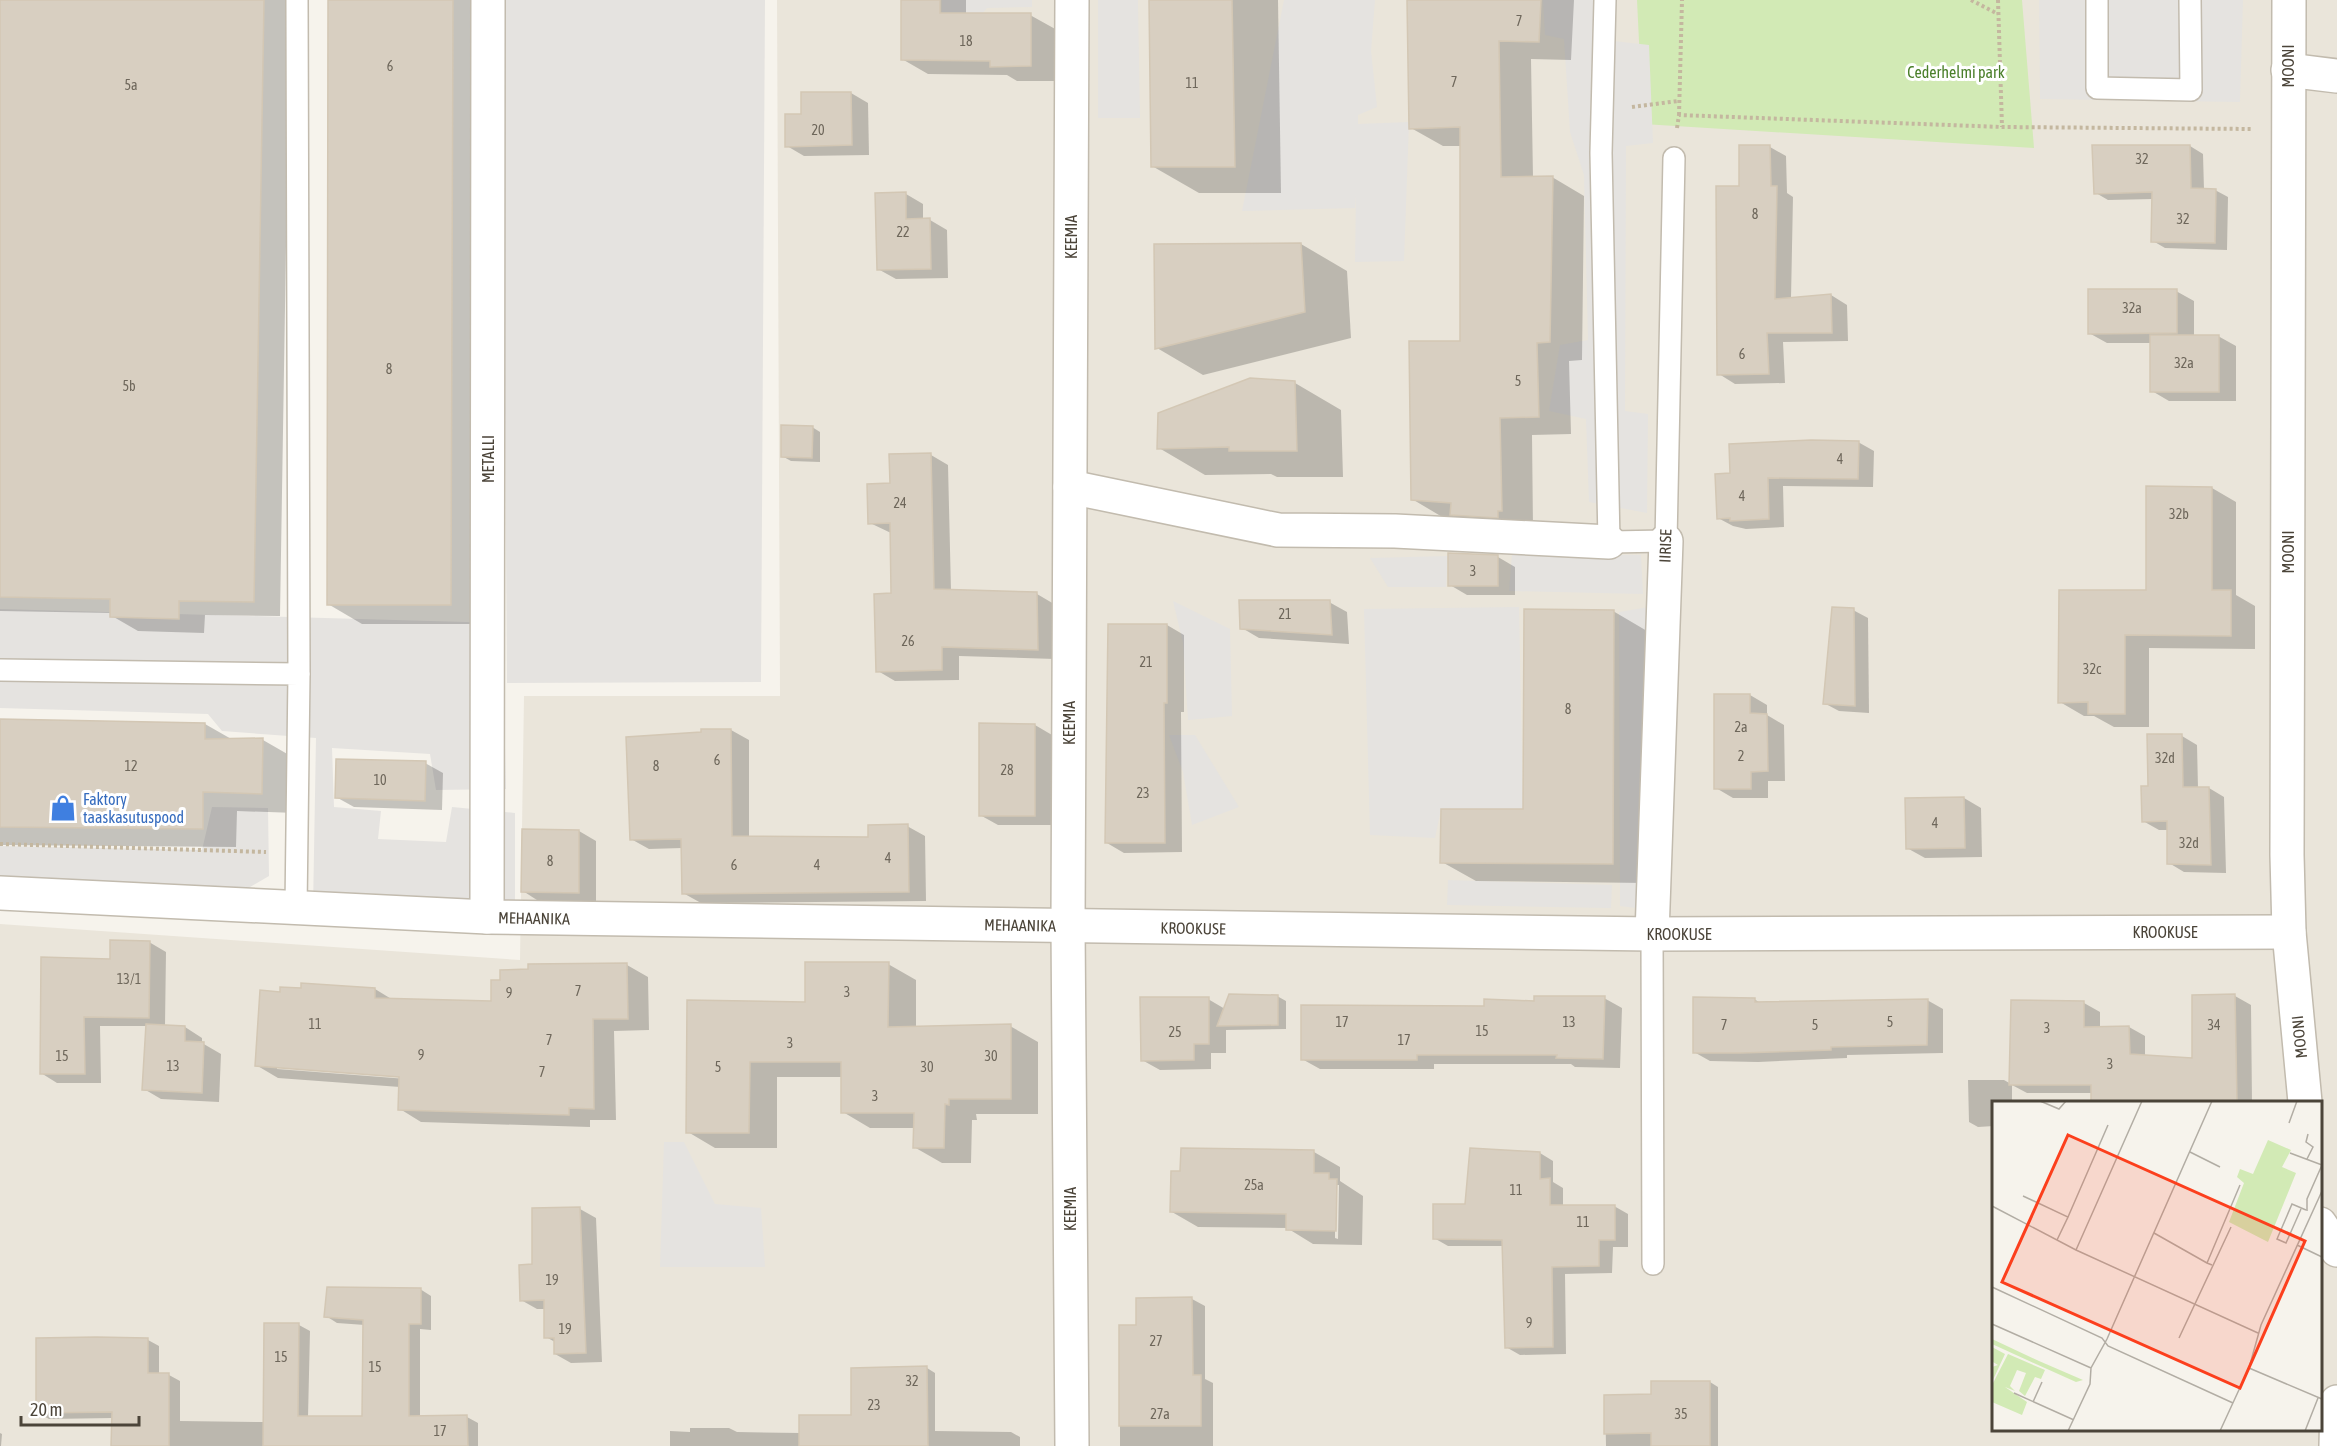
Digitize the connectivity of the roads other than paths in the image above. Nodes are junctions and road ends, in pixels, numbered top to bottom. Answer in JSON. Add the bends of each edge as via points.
{"nodes":[{"id":1,"x":297,"y":0,"type":"edge"},
{"id":2,"x":488,"y":0,"type":"edge"},
{"id":3,"x":1072,"y":0,"type":"edge"},
{"id":4,"x":1605,"y":0,"type":"edge"},
{"id":5,"x":2097,"y":0,"type":"edge"},
{"id":6,"x":2190,"y":0,"type":"edge"},
{"id":7,"x":2289,"y":0,"type":"edge"},
{"id":8,"x":2288,"y":70,"type":"junction"},
{"id":9,"x":2337,"y":76,"type":"edge"},
{"id":10,"x":1674,"y":158,"type":"road end"},
{"id":11,"x":1070,"y":488,"type":"junction"},
{"id":12,"x":1665,"y":541,"type":"junction"},
{"id":13,"x":1609,"y":542,"type":"junction"},
{"id":14,"x":0,"y":670,"type":"edge"},
{"id":15,"x":299,"y":674,"type":"junction"},
{"id":16,"x":0,"y":893,"type":"edge"},
{"id":17,"x":296,"y":908,"type":"junction"},
{"id":18,"x":487,"y":917,"type":"junction"},
{"id":19,"x":1068,"y":926,"type":"junction"},
{"id":20,"x":2289,"y":932,"type":"junction"},
{"id":21,"x":1652,"y":934,"type":"junction"},
{"id":22,"x":2306,"y":1101,"type":"edge"},
{"id":23,"x":2322,"y":1227,"type":"edge"},
{"id":24,"x":2337,"y":1250,"type":"edge"},
{"id":25,"x":1653,"y":1264,"type":"dead end"},
{"id":26,"x":2337,"y":1402,"type":"edge"},
{"id":27,"x":1072,"y":1446,"type":"edge"},
{"id":28,"x":2336,"y":1446,"type":"edge"}],
"edges":[{"from":1,"to":15,"type":"lane"},
{"from":2,"to":18,"type":"street","name":"METALLI"},
{"from":3,"to":11,"type":"street","name":"KEEMIA"},
{"from":4,"to":13,"type":"lane","via":[[1602,111]]},
{"from":5,"to":6,"type":"lane","via":[[2097,88],[2190,90]]},
{"from":7,"to":8,"type":"street","name":"MOONI"},
{"from":8,"to":9,"type":"street"},
{"from":8,"to":20,"type":"street","name":"MOONI"},
{"from":10,"to":12,"type":"lane","name":"IIRISE"},
{"from":11,"to":13,"type":"street","via":[[1278,530],[1395,531]]},
{"from":11,"to":19,"type":"street","name":"KEEMIA"},
{"from":12,"to":13,"type":"lane"},
{"from":12,"to":21,"type":"street","name":"IIRISE"},
{"from":14,"to":15,"type":"lane"},
{"from":15,"to":17,"type":"lane"},
{"from":16,"to":17,"type":"street","name":"MEHAANIKA"},
{"from":17,"to":18,"type":"street","name":"MEHAANIKA"},
{"from":18,"to":19,"type":"street","name":"MEHAANIKA"},
{"from":19,"to":21,"type":"street","name":"KROOKUSE"},
{"from":19,"to":27,"type":"street","name":"KEEMIA"},
{"from":20,"to":21,"type":"street","name":"KROOKUSE"},
{"from":20,"to":22,"type":"street","name":"MOONI"},
{"from":21,"to":25,"type":"lane"},
{"from":23,"to":24,"type":"street"},
{"from":26,"to":28,"type":"street"}]}
